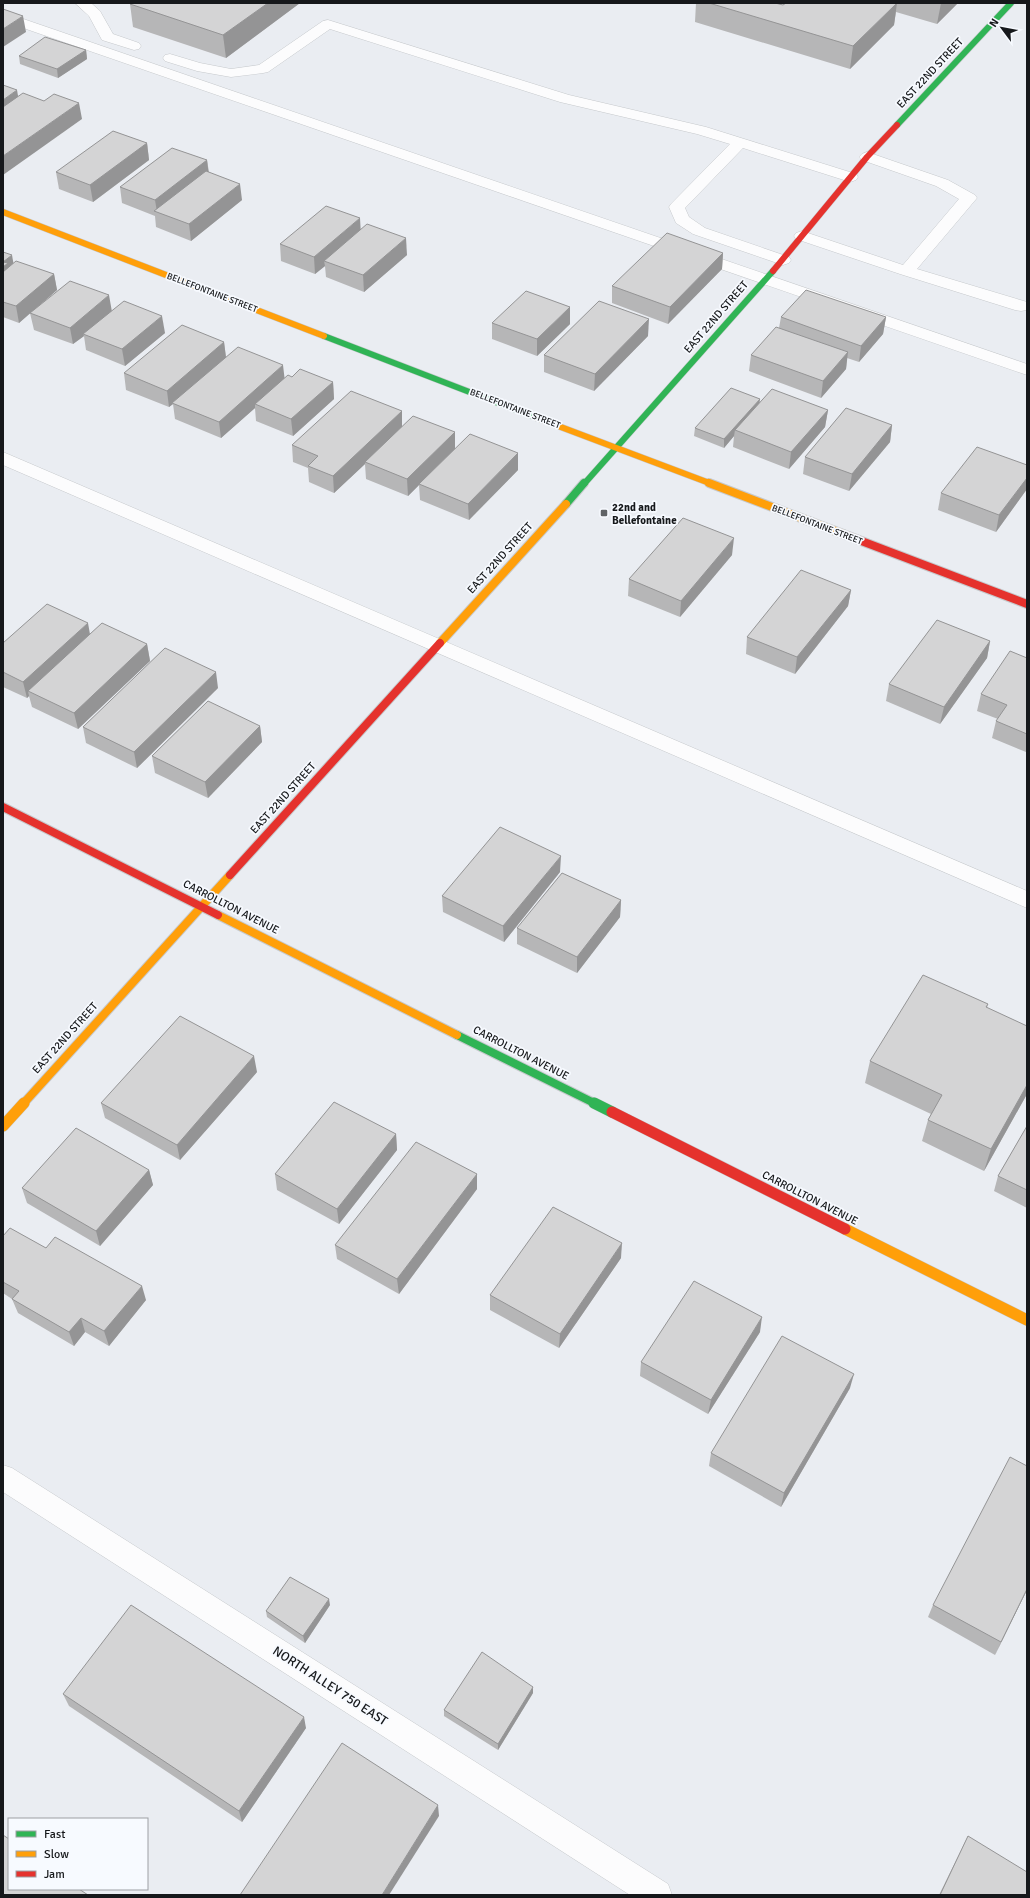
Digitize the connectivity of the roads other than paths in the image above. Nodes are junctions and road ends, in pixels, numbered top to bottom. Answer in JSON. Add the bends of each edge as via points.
{"nodes":[{"id":1,"x":82,"y":3,"type":"edge"},
{"id":2,"x":1012,"y":3,"type":"edge"},
{"id":3,"x":3,"y":16,"type":"edge"},
{"id":4,"x":145,"y":49,"type":"dead end"},
{"id":5,"x":160,"y":54,"type":"dead end"},
{"id":6,"x":741,"y":142,"type":"junction"},
{"id":7,"x":867,"y":157,"type":"junction"},
{"id":8,"x":850,"y":177,"type":"junction"},
{"id":9,"x":3,"y":212,"type":"edge"},
{"id":10,"x":802,"y":236,"type":"junction"},
{"id":11,"x":783,"y":260,"type":"junction"},
{"id":12,"x":906,"y":271,"type":"junction"},
{"id":13,"x":766,"y":279,"type":"junction"},
{"id":14,"x":1021,"y":306,"type":"dead end"},
{"id":15,"x":1027,"y":370,"type":"edge"},
{"id":16,"x":616,"y":448,"type":"junction"},
{"id":17,"x":3,"y":458,"type":"edge"},
{"id":18,"x":1027,"y":604,"type":"edge"},
{"id":19,"x":436,"y":646,"type":"junction"},
{"id":20,"x":3,"y":807,"type":"edge"},
{"id":21,"x":1027,"y":900,"type":"edge"},
{"id":22,"x":201,"y":905,"type":"junction"},
{"id":23,"x":3,"y":1126,"type":"edge"},
{"id":24,"x":1027,"y":1320,"type":"edge"},
{"id":25,"x":3,"y":1477,"type":"edge"},
{"id":26,"x":657,"y":1895,"type":"edge"}],
"edges":[{"from":1,"to":4,"type":"lane","via":[[95,14],[107,37]]},
{"from":2,"to":7,"type":"street","name":"EAST 22ND STREET"},
{"from":3,"to":13,"type":"lane"},
{"from":5,"to":6,"type":"lane","via":[[197,66],[231,73],[263,69],[328,24],[565,99],[701,130]]},
{"from":6,"to":8,"type":"lane"},
{"from":6,"to":11,"type":"lane","via":[[677,207],[682,220],[699,231]]},
{"from":7,"to":8,"type":"street","name":"EAST 22ND STREET"},
{"from":7,"to":12,"type":"lane","via":[[936,180],[969,198]]},
{"from":8,"to":10,"type":"street","name":"EAST 22ND STREET"},
{"from":9,"to":16,"type":"street","name":"BELLEFONTAINE STREET"},
{"from":10,"to":11,"type":"street","name":"EAST 22ND STREET"},
{"from":10,"to":12,"type":"lane"},
{"from":11,"to":13,"type":"street","name":"EAST 22ND STREET"},
{"from":12,"to":14,"type":"lane"},
{"from":13,"to":15,"type":"lane"},
{"from":13,"to":16,"type":"street","name":"EAST 22ND STREET"},
{"from":16,"to":18,"type":"street","name":"BELLEFONTAINE STREET"},
{"from":16,"to":19,"type":"street","name":"EAST 22ND STREET"},
{"from":17,"to":19,"type":"lane"},
{"from":19,"to":21,"type":"lane"},
{"from":19,"to":22,"type":"street","name":"EAST 22ND STREET"},
{"from":20,"to":22,"type":"street","name":"CARROLLTON AVENUE"},
{"from":22,"to":23,"type":"street","name":"EAST 22ND STREET"},
{"from":22,"to":24,"type":"street","name":"CARROLLTON AVENUE"},
{"from":25,"to":26,"type":"lane","name":"NORTH ALLEY 750 EAST"}]}
